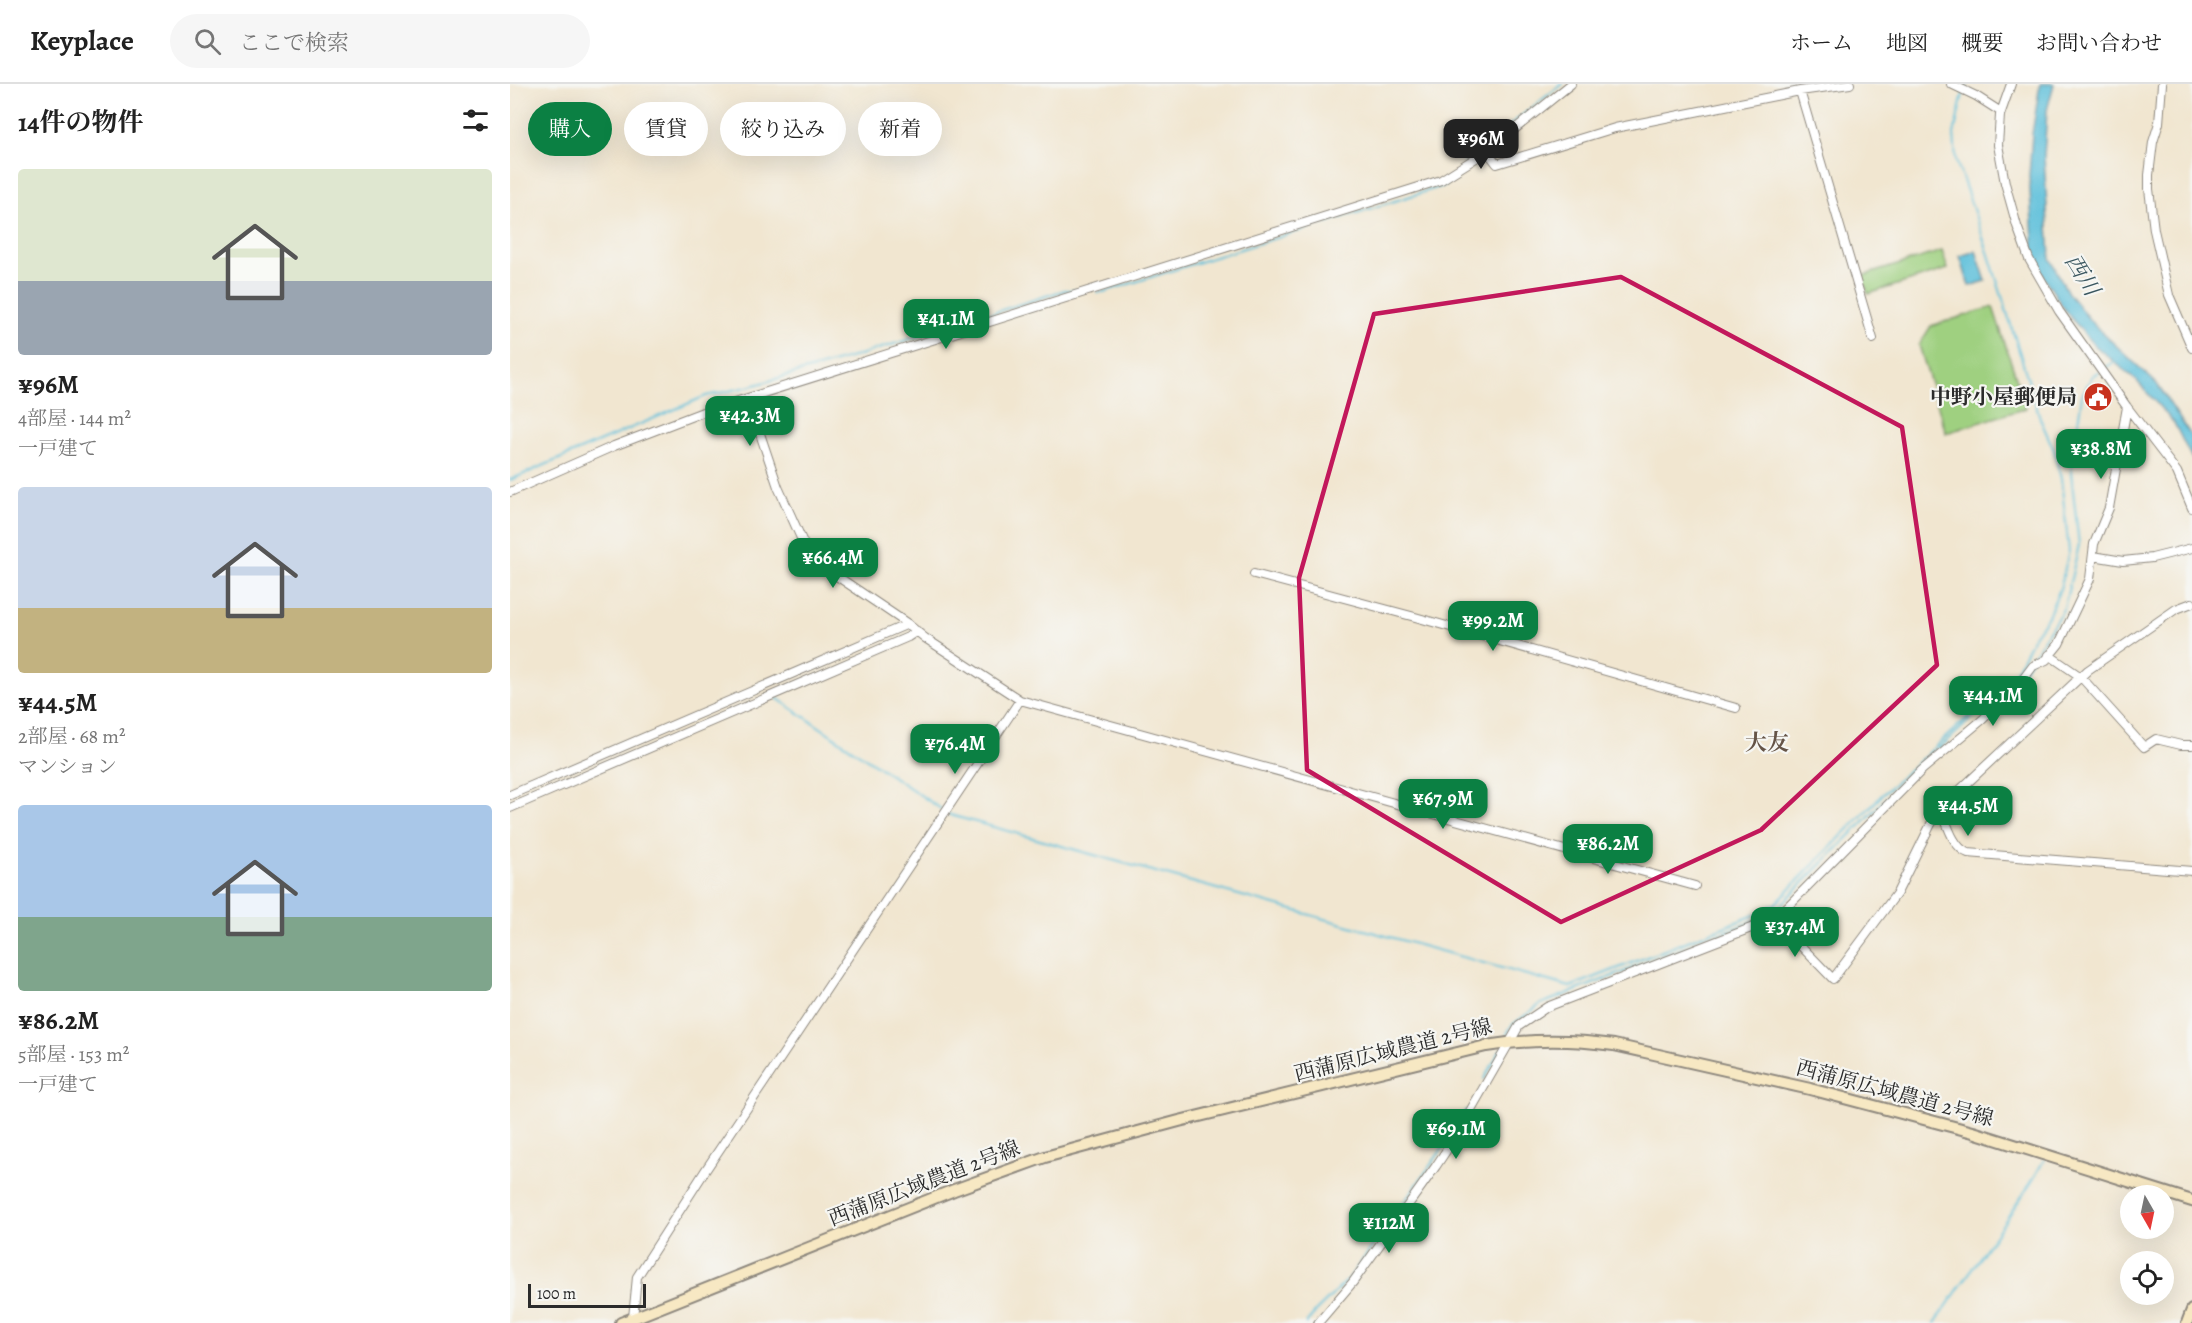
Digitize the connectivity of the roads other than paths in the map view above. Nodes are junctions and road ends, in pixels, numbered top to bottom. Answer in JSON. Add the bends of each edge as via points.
{"nodes":[{"id":1,"x":1571,"y":84,"type":"edge"},
{"id":2,"x":1850,"y":84,"type":"edge"},
{"id":3,"x":1951,"y":84,"type":"edge"},
{"id":4,"x":2011,"y":84,"type":"edge"},
{"id":5,"x":2162,"y":84,"type":"edge"},
{"id":6,"x":1800,"y":91,"type":"junction"},
{"id":7,"x":2001,"y":112,"type":"junction"},
{"id":8,"x":1487,"y":151,"type":"junction"},
{"id":9,"x":1873,"y":339,"type":"dead end"},
{"id":10,"x":2192,"y":348,"type":"edge"},
{"id":11,"x":748,"y":398,"type":"junction"},
{"id":12,"x":2127,"y":406,"type":"junction"},
{"id":13,"x":510,"y":492,"type":"edge"},
{"id":14,"x":2192,"y":508,"type":"edge"},
{"id":15,"x":2192,"y":548,"type":"edge"},
{"id":16,"x":2093,"y":556,"type":"junction"},
{"id":17,"x":1254,"y":574,"type":"dead end"},
{"id":18,"x":2192,"y":603,"type":"edge"},
{"id":19,"x":908,"y":624,"type":"junction"},
{"id":20,"x":917,"y":631,"type":"junction"},
{"id":21,"x":2049,"y":655,"type":"junction"},
{"id":22,"x":2080,"y":677,"type":"junction"},
{"id":23,"x":1020,"y":700,"type":"junction"},
{"id":24,"x":1736,"y":708,"type":"dead end"},
{"id":25,"x":2192,"y":745,"type":"edge"},
{"id":26,"x":510,"y":795,"type":"edge"},
{"id":27,"x":510,"y":808,"type":"edge"},
{"id":28,"x":1941,"y":809,"type":"junction"},
{"id":29,"x":2192,"y":871,"type":"edge"},
{"id":30,"x":1695,"y":886,"type":"dead end"},
{"id":31,"x":1769,"y":921,"type":"junction"},
{"id":32,"x":1509,"y":1042,"type":"junction"},
{"id":33,"x":2192,"y":1202,"type":"edge"},
{"id":34,"x":2192,"y":1310,"type":"edge"},
{"id":35,"x":633,"y":1318,"type":"junction"},
{"id":36,"x":621,"y":1323,"type":"edge"},
{"id":37,"x":1318,"y":1323,"type":"edge"},
{"id":38,"x":2187,"y":1323,"type":"edge"}],
"edges":[{"from":1,"to":8,"type":"street"},
{"from":2,"to":6,"type":"street"},
{"from":3,"to":7,"type":"street"},
{"from":4,"to":7,"type":"street"},
{"from":5,"to":10,"type":"street","via":[[2149,189],[2169,295]]},
{"from":6,"to":8,"type":"street","via":[[1615,128],[1497,164]]},
{"from":6,"to":9,"type":"street"},
{"from":7,"to":12,"type":"street","via":[[1998,145],[2005,183],[2030,260],[2059,310]]},
{"from":8,"to":11,"type":"street","via":[[1442,180]]},
{"from":11,"to":13,"type":"street","via":[[614,446]]},
{"from":11,"to":19,"type":"street","via":[[778,487],[810,558]]},
{"from":12,"to":14,"type":"street","via":[[2177,472]]},
{"from":12,"to":16,"type":"street","via":[[2109,508]]},
{"from":15,"to":16,"type":"street","via":[[2123,561]]},
{"from":16,"to":21,"type":"street","via":[[2090,579],[2059,644]]},
{"from":17,"to":24,"type":"street"},
{"from":18,"to":22,"type":"street","via":[[2176,609]]},
{"from":19,"to":20,"type":"street"},
{"from":19,"to":26,"type":"street"},
{"from":20,"to":23,"type":"street"},
{"from":20,"to":27,"type":"street"},
{"from":21,"to":22,"type":"street"},
{"from":21,"to":31,"type":"street","via":[[2033,666],[1982,720],[1928,764]]},
{"from":22,"to":25,"type":"street","via":[[2144,747],[2156,739]]},
{"from":22,"to":28,"type":"street"},
{"from":23,"to":30,"type":"street"},
{"from":23,"to":35,"type":"street","via":[[637,1277]]},
{"from":28,"to":29,"type":"street","via":[[1958,846],[1968,853]]},
{"from":28,"to":31,"type":"street","via":[[1897,893],[1833,979],[1797,942]]},
{"from":31,"to":32,"type":"street","via":[[1547,1007],[1519,1026]]},
{"from":32,"to":33,"type":"street","name":"西蒲原広域農道 2号線","via":[[1581,1040],[1614,1045],[1810,1089],[1973,1132]]},
{"from":32,"to":35,"type":"street","name":"西蒲原広域農道 2号線","via":[[1179,1121],[1046,1158],[961,1187]]},
{"from":32,"to":37,"type":"street","via":[[1436,1166],[1353,1282]]},
{"from":34,"to":38,"type":"street"},
{"from":35,"to":36,"type":"street","name":"西蒲原広域農道 2号線"}]}
